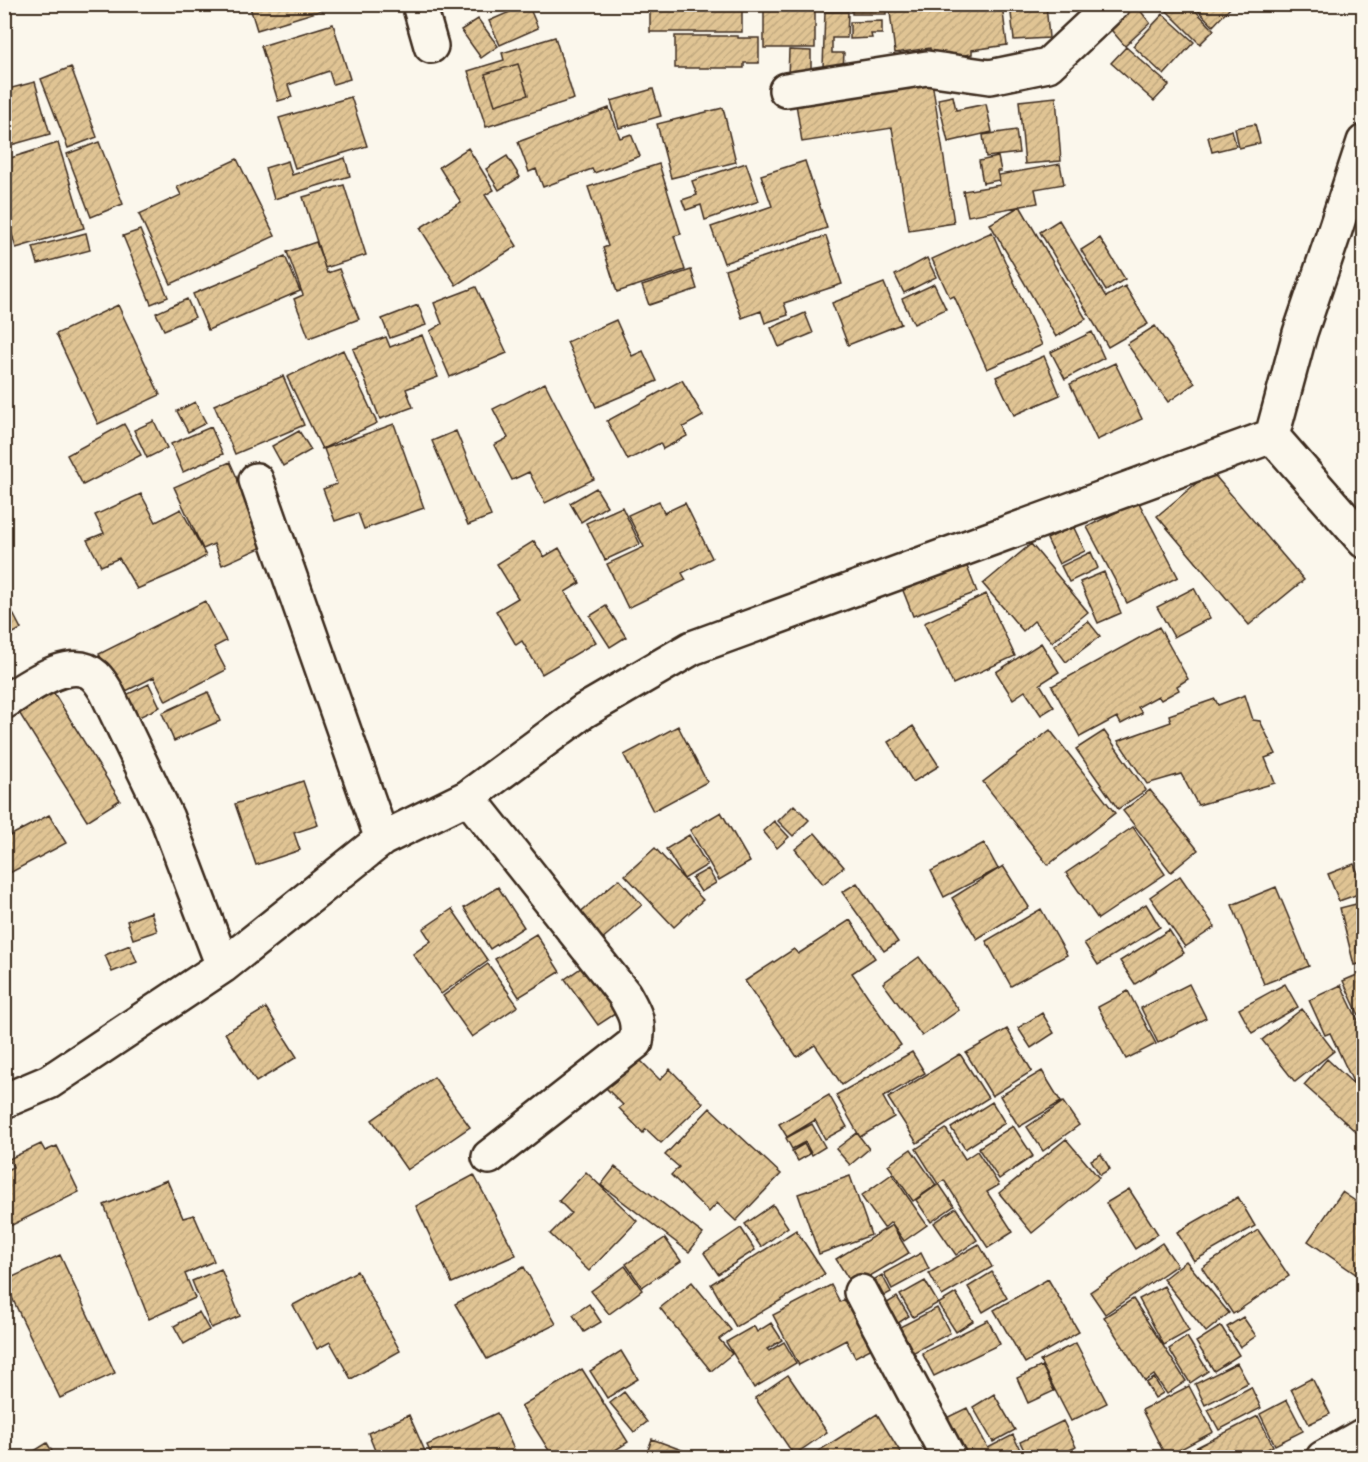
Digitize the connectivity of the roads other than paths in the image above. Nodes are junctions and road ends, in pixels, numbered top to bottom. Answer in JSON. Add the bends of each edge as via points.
{"nodes":[{"id":1,"x":419,"y":4,"type":"edge"},
{"id":2,"x":1113,"y":4,"type":"edge"},
{"id":3,"x":431,"y":46,"type":"dead end"},
{"id":4,"x":786,"y":90,"type":"dead end"},
{"id":5,"x":1364,"y":142,"type":"edge"},
{"id":6,"x":1272,"y":436,"type":"junction"},
{"id":7,"x":256,"y":480,"type":"dead end"},
{"id":8,"x":1364,"y":542,"type":"edge"},
{"id":9,"x":4,"y":702,"type":"edge"},
{"id":10,"x":468,"y":797,"type":"junction"},
{"id":11,"x":382,"y":839,"type":"junction"},
{"id":12,"x":223,"y":966,"type":"junction"},
{"id":13,"x":4,"y":1101,"type":"edge"},
{"id":14,"x":489,"y":1157,"type":"dead end"},
{"id":15,"x":861,"y":1292,"type":"dead end"},
{"id":16,"x":1364,"y":1435,"type":"edge"},
{"id":17,"x":949,"y":1458,"type":"edge"},
{"id":18,"x":1323,"y":1458,"type":"edge"}],
"edges":[{"from":1,"to":3,"type":"street"},
{"from":2,"to":4,"type":"street","via":[[1048,65],[990,77],[927,68]]},
{"from":5,"to":6,"type":"street","via":[[1300,333]]},
{"from":6,"to":8,"type":"street"},
{"from":6,"to":10,"type":"street","via":[[692,648],[584,711]]},
{"from":7,"to":11,"type":"street"},
{"from":9,"to":12,"type":"street","via":[[70,668],[94,675],[106,691],[163,809]]},
{"from":10,"to":11,"type":"street"},
{"from":10,"to":14,"type":"street","via":[[624,994],[638,1029],[636,1042]]},
{"from":11,"to":12,"type":"street"},
{"from":12,"to":13,"type":"street","via":[[49,1082]]},
{"from":15,"to":17,"type":"street"},
{"from":16,"to":18,"type":"street"}]}
